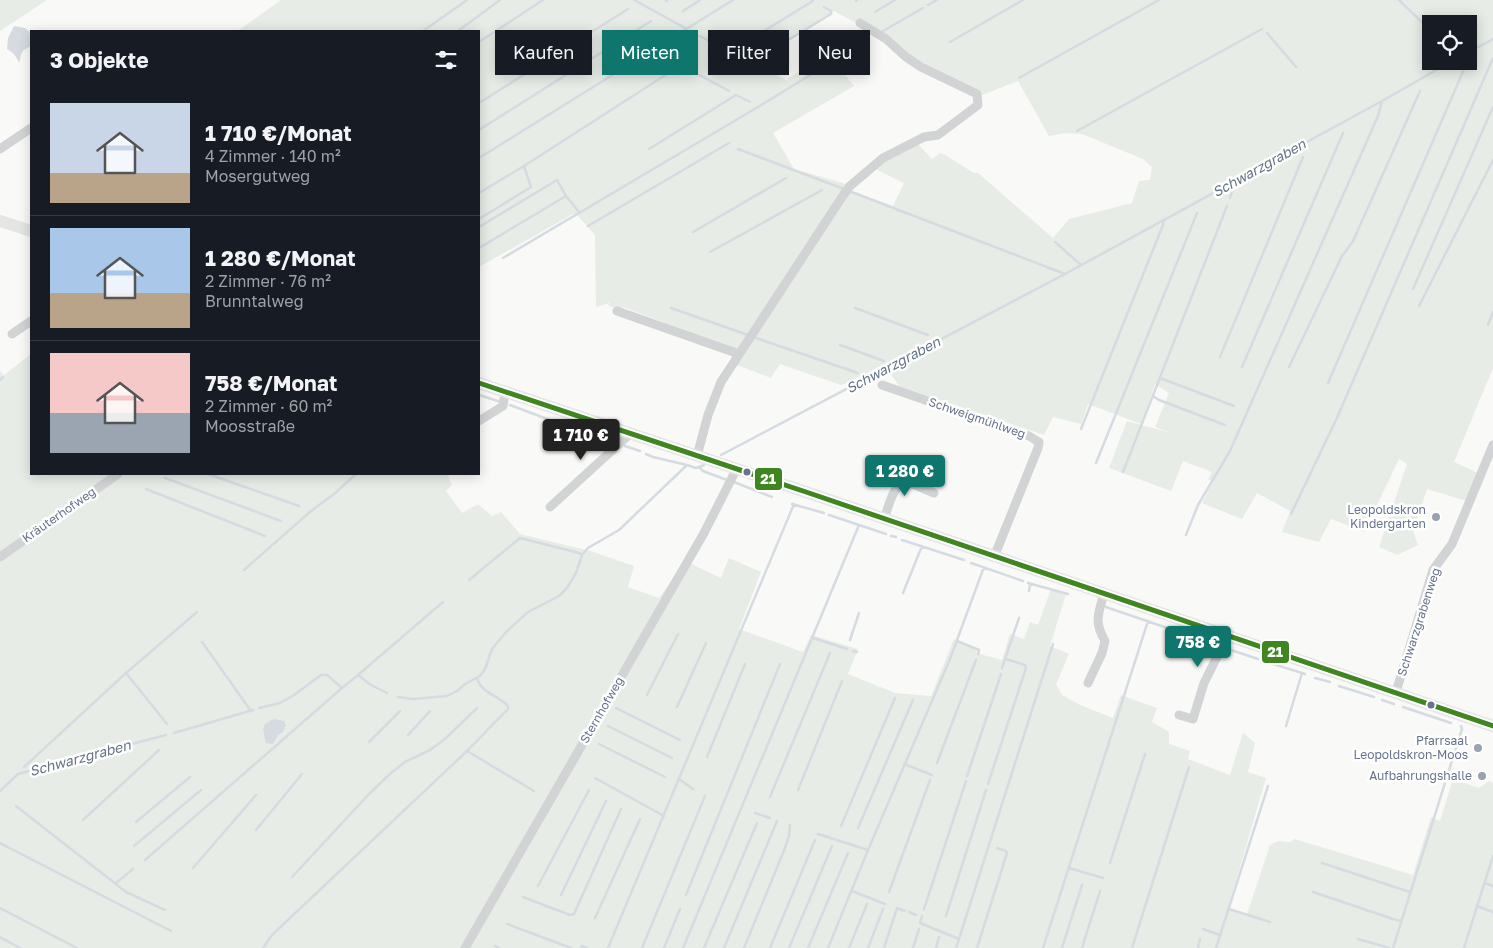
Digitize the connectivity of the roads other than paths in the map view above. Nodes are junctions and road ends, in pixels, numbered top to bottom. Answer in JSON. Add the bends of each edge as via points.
{"nodes":[{"id":1,"x":860,"y":23,"type":"dead end"},
{"id":2,"x":30,"y":129,"type":"edge"},
{"id":3,"x":0,"y":149,"type":"edge"},
{"id":4,"x":0,"y":220,"type":"edge"},
{"id":5,"x":30,"y":231,"type":"edge"},
{"id":6,"x":617,"y":312,"type":"dead end"},
{"id":7,"x":30,"y":322,"type":"edge"},
{"id":8,"x":12,"y":334,"type":"dead end"},
{"id":9,"x":739,"y":354,"type":"junction"},
{"id":10,"x":480,"y":383,"type":"edge"},
{"id":11,"x":882,"y":385,"type":"dead end"},
{"id":12,"x":505,"y":392,"type":"junction"},
{"id":13,"x":480,"y":421,"type":"edge"},
{"id":14,"x":630,"y":434,"type":"junction"},
{"id":15,"x":1493,"y":445,"type":"edge"},
{"id":16,"x":697,"y":456,"type":"junction"},
{"id":17,"x":736,"y":470,"type":"junction"},
{"id":18,"x":117,"y":475,"type":"edge"},
{"id":19,"x":934,"y":493,"type":"dead end"},
{"id":20,"x":550,"y":507,"type":"dead end"},
{"id":21,"x":884,"y":519,"type":"junction"},
{"id":22,"x":0,"y":557,"type":"edge"},
{"id":23,"x":994,"y":557,"type":"junction"},
{"id":24,"x":1104,"y":594,"type":"junction"},
{"id":25,"x":1228,"y":635,"type":"junction"},
{"id":26,"x":1088,"y":683,"type":"dead end"},
{"id":27,"x":1396,"y":692,"type":"junction"},
{"id":28,"x":1179,"y":716,"type":"dead end"},
{"id":29,"x":1493,"y":726,"type":"edge"},
{"id":30,"x":465,"y":948,"type":"edge"}],
"edges":[{"from":1,"to":9,"type":"street","via":[[886,39],[921,68],[977,94],[978,105],[938,136],[924,137],[883,158],[850,186]]},
{"from":2,"to":3,"type":"street"},
{"from":4,"to":5,"type":"street"},
{"from":6,"to":9,"type":"street"},
{"from":7,"to":8,"type":"street"},
{"from":9,"to":16,"type":"street","via":[[721,382]]},
{"from":10,"to":12,"type":"street"},
{"from":11,"to":23,"type":"street","name":"Schweigmühlweg","via":[[1039,442]]},
{"from":12,"to":13,"type":"street","via":[[503,406]]},
{"from":12,"to":14,"type":"street"},
{"from":14,"to":16,"type":"street"},
{"from":14,"to":20,"type":"street"},
{"from":15,"to":27,"type":"street","name":"Schwarzgrabenweg","via":[[1452,544],[1433,570]]},
{"from":16,"to":17,"type":"street"},
{"from":17,"to":21,"type":"street"},
{"from":17,"to":30,"type":"street","name":"Sternhofweg","via":[[704,533]]},
{"from":18,"to":22,"type":"street","name":"Kräuterhofweg"},
{"from":19,"to":21,"type":"street","via":[[906,481],[900,483]]},
{"from":21,"to":23,"type":"street"},
{"from":23,"to":24,"type":"street"},
{"from":24,"to":25,"type":"street"},
{"from":24,"to":26,"type":"street","via":[[1098,614],[1099,630],[1105,641]]},
{"from":25,"to":27,"type":"street"},
{"from":25,"to":28,"type":"street","via":[[1204,683],[1193,719]]},
{"from":27,"to":29,"type":"street"}]}
